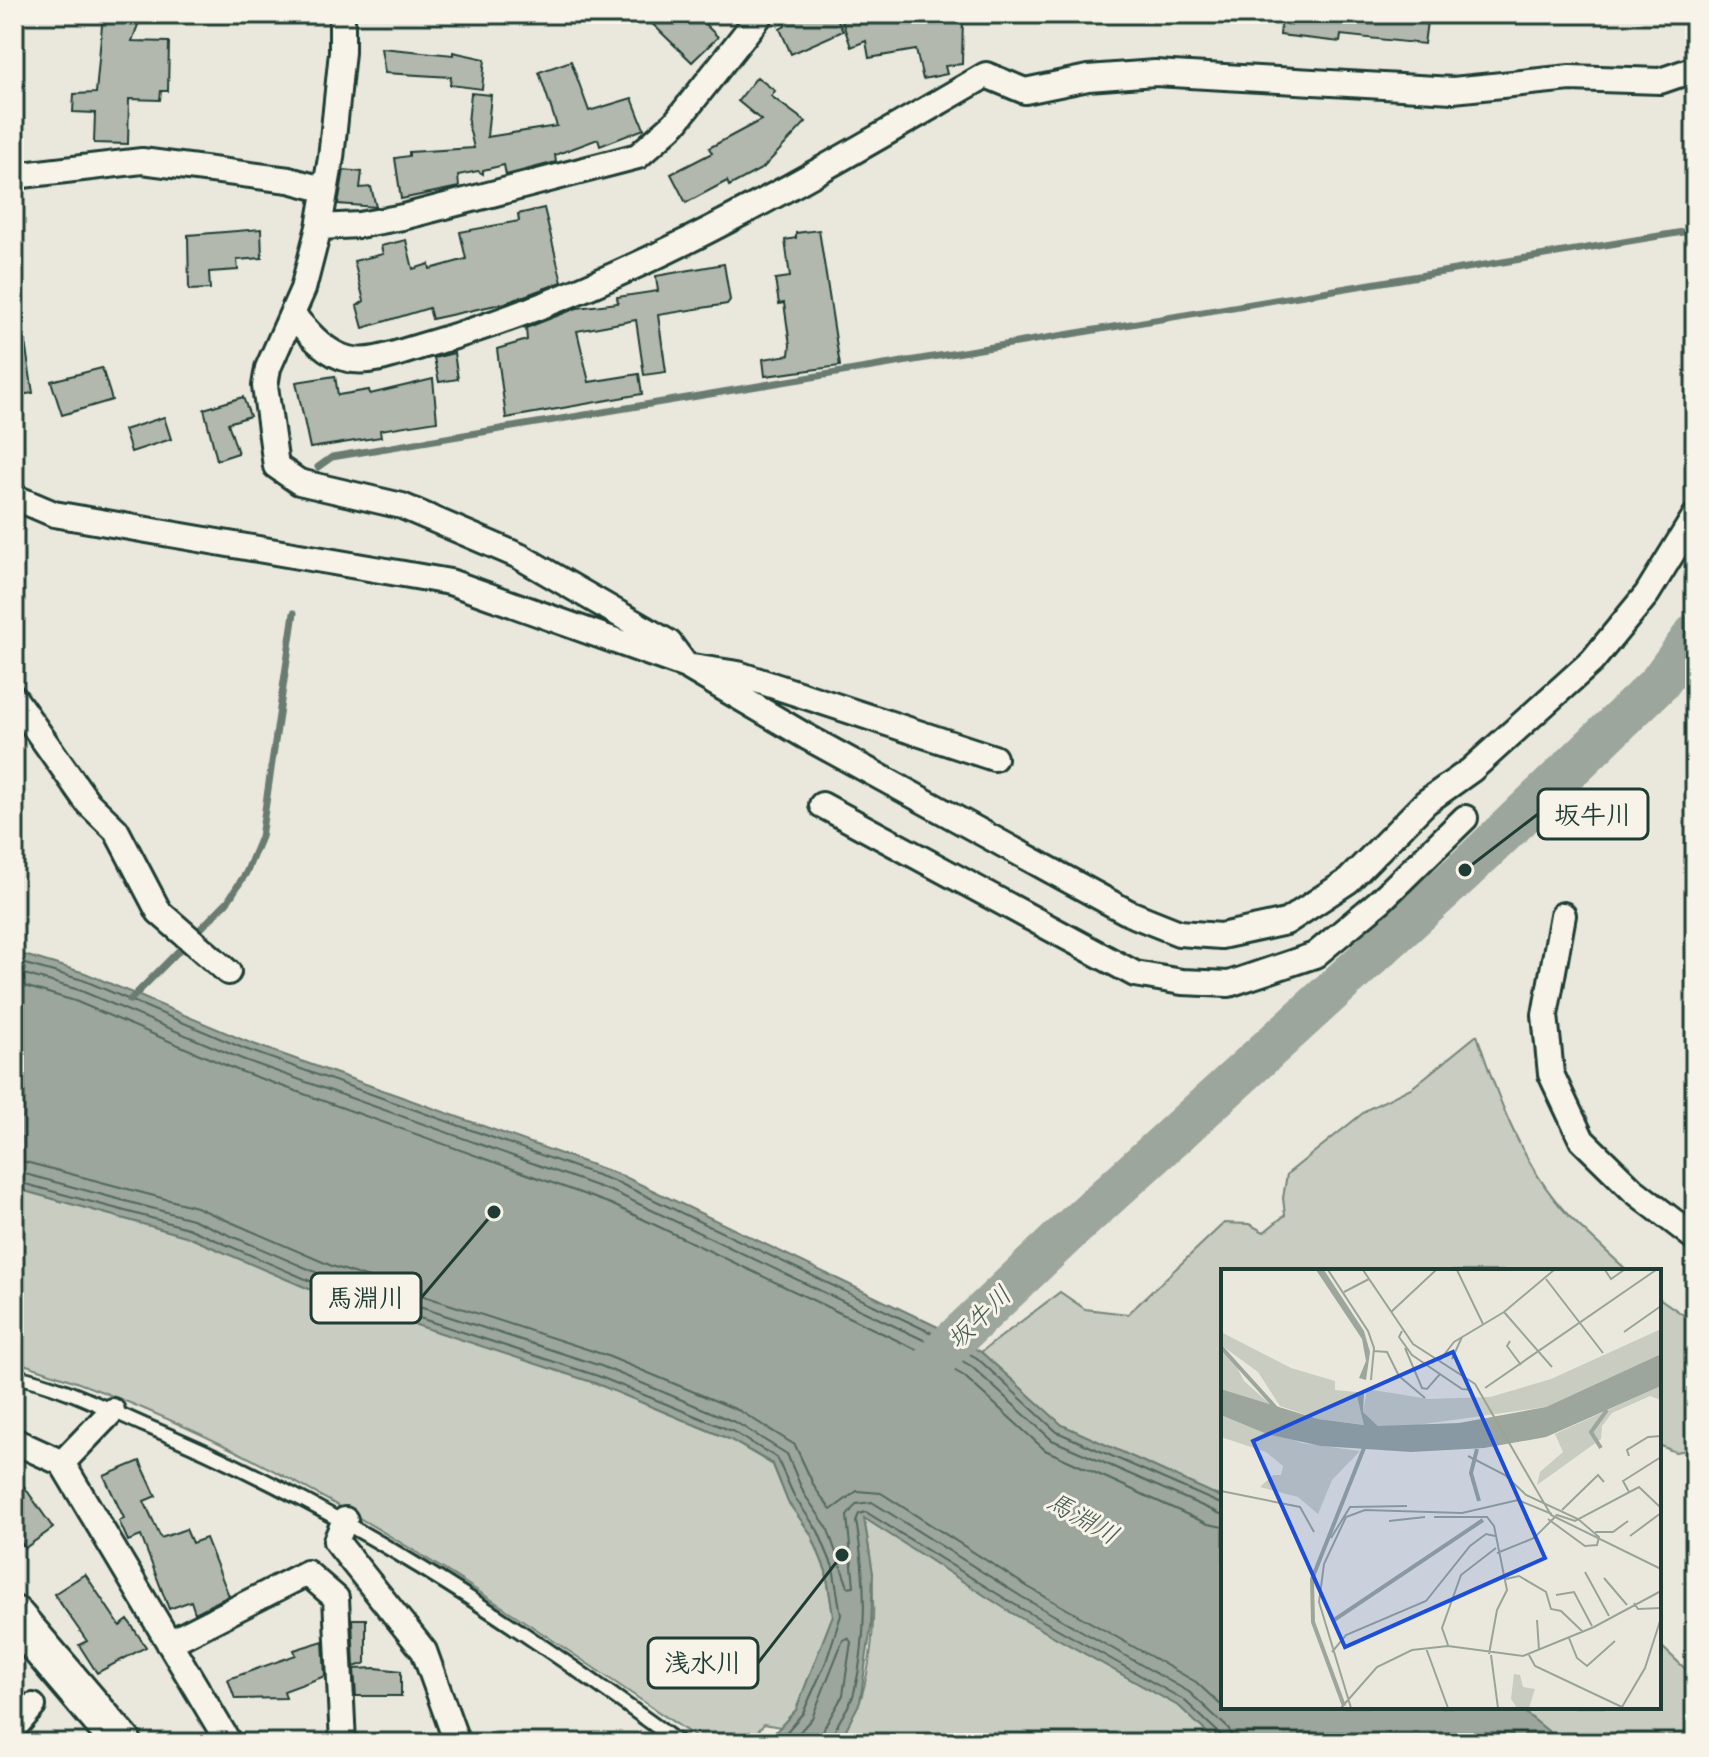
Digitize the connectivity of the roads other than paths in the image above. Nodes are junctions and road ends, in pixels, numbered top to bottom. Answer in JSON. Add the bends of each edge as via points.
{"nodes":[{"id":1,"x":342,"y":14,"type":"edge"},
{"id":2,"x":761,"y":14,"type":"edge"},
{"id":3,"x":1695,"y":69,"type":"edge"},
{"id":4,"x":14,"y":176,"type":"edge"},
{"id":5,"x":323,"y":189,"type":"junction"},
{"id":6,"x":319,"y":227,"type":"junction"},
{"id":7,"x":292,"y":314,"type":"junction"},
{"id":8,"x":14,"y":497,"type":"edge"},
{"id":9,"x":1695,"y":516,"type":"edge"},
{"id":10,"x":686,"y":666,"type":"junction"},
{"id":11,"x":14,"y":698,"type":"edge"},
{"id":12,"x":994,"y":758,"type":"dead end"},
{"id":13,"x":822,"y":805,"type":"dead end"},
{"id":14,"x":1465,"y":818,"type":"dead end"},
{"id":15,"x":1563,"y":915,"type":"dead end"},
{"id":16,"x":228,"y":972,"type":"dead end"},
{"id":17,"x":1695,"y":1238,"type":"edge"},
{"id":18,"x":14,"y":1376,"type":"edge"},
{"id":19,"x":112,"y":1411,"type":"junction"},
{"id":20,"x":14,"y":1441,"type":"edge"},
{"id":21,"x":62,"y":1463,"type":"junction"},
{"id":22,"x":345,"y":1520,"type":"junction"},
{"id":23,"x":14,"y":1616,"type":"edge"},
{"id":24,"x":169,"y":1643,"type":"junction"},
{"id":25,"x":33,"y":1706,"type":"dead end"},
{"id":26,"x":14,"y":1728,"type":"edge"},
{"id":27,"x":118,"y":1742,"type":"edge"},
{"id":28,"x":229,"y":1743,"type":"edge"},
{"id":29,"x":343,"y":1743,"type":"edge"},
{"id":30,"x":457,"y":1743,"type":"edge"},
{"id":31,"x":679,"y":1743,"type":"edge"}],
"edges":[{"from":1,"to":5,"type":"street","via":[[333,143]]},
{"from":2,"to":6,"type":"street","via":[[675,123],[638,156],[403,217]]},
{"from":3,"to":7,"type":"street","via":[[1660,81],[1570,78],[1453,90],[1155,73],[1088,78],[1025,91],[986,75],[684,243],[494,324],[373,359],[349,359],[328,350]]},
{"from":4,"to":5,"type":"street","via":[[142,161]]},
{"from":5,"to":6,"type":"street"},
{"from":6,"to":7,"type":"street"},
{"from":7,"to":10,"type":"street","via":[[265,386],[276,466],[286,475],[402,506],[519,556],[669,643]]},
{"from":8,"to":10,"type":"street","via":[[54,514],[450,582]]},
{"from":9,"to":10,"type":"street","via":[[1647,594],[1592,661],[1471,770],[1426,802],[1348,881],[1286,922],[1221,936],[1179,933],[1129,913]]},
{"from":10,"to":12,"type":"street","via":[[738,674]]},
{"from":11,"to":16,"type":"street","via":[[88,803],[116,830],[159,912]]},
{"from":13,"to":14,"type":"street","via":[[1135,974],[1229,984],[1315,955]]},
{"from":15,"to":17,"type":"street","via":[[1545,1015],[1551,1074],[1582,1140],[1633,1190]]},
{"from":18,"to":19,"type":"lane"},
{"from":19,"to":21,"type":"street"},
{"from":19,"to":22,"type":"lane"},
{"from":20,"to":21,"type":"street"},
{"from":21,"to":24,"type":"street"},
{"from":22,"to":30,"type":"street","via":[[336,1541],[424,1651]]},
{"from":22,"to":31,"type":"lane"},
{"from":23,"to":27,"type":"main road"},
{"from":24,"to":28,"type":"street"},
{"from":24,"to":29,"type":"street","via":[[307,1573],[336,1598]]},
{"from":25,"to":26,"type":"street"}]}
